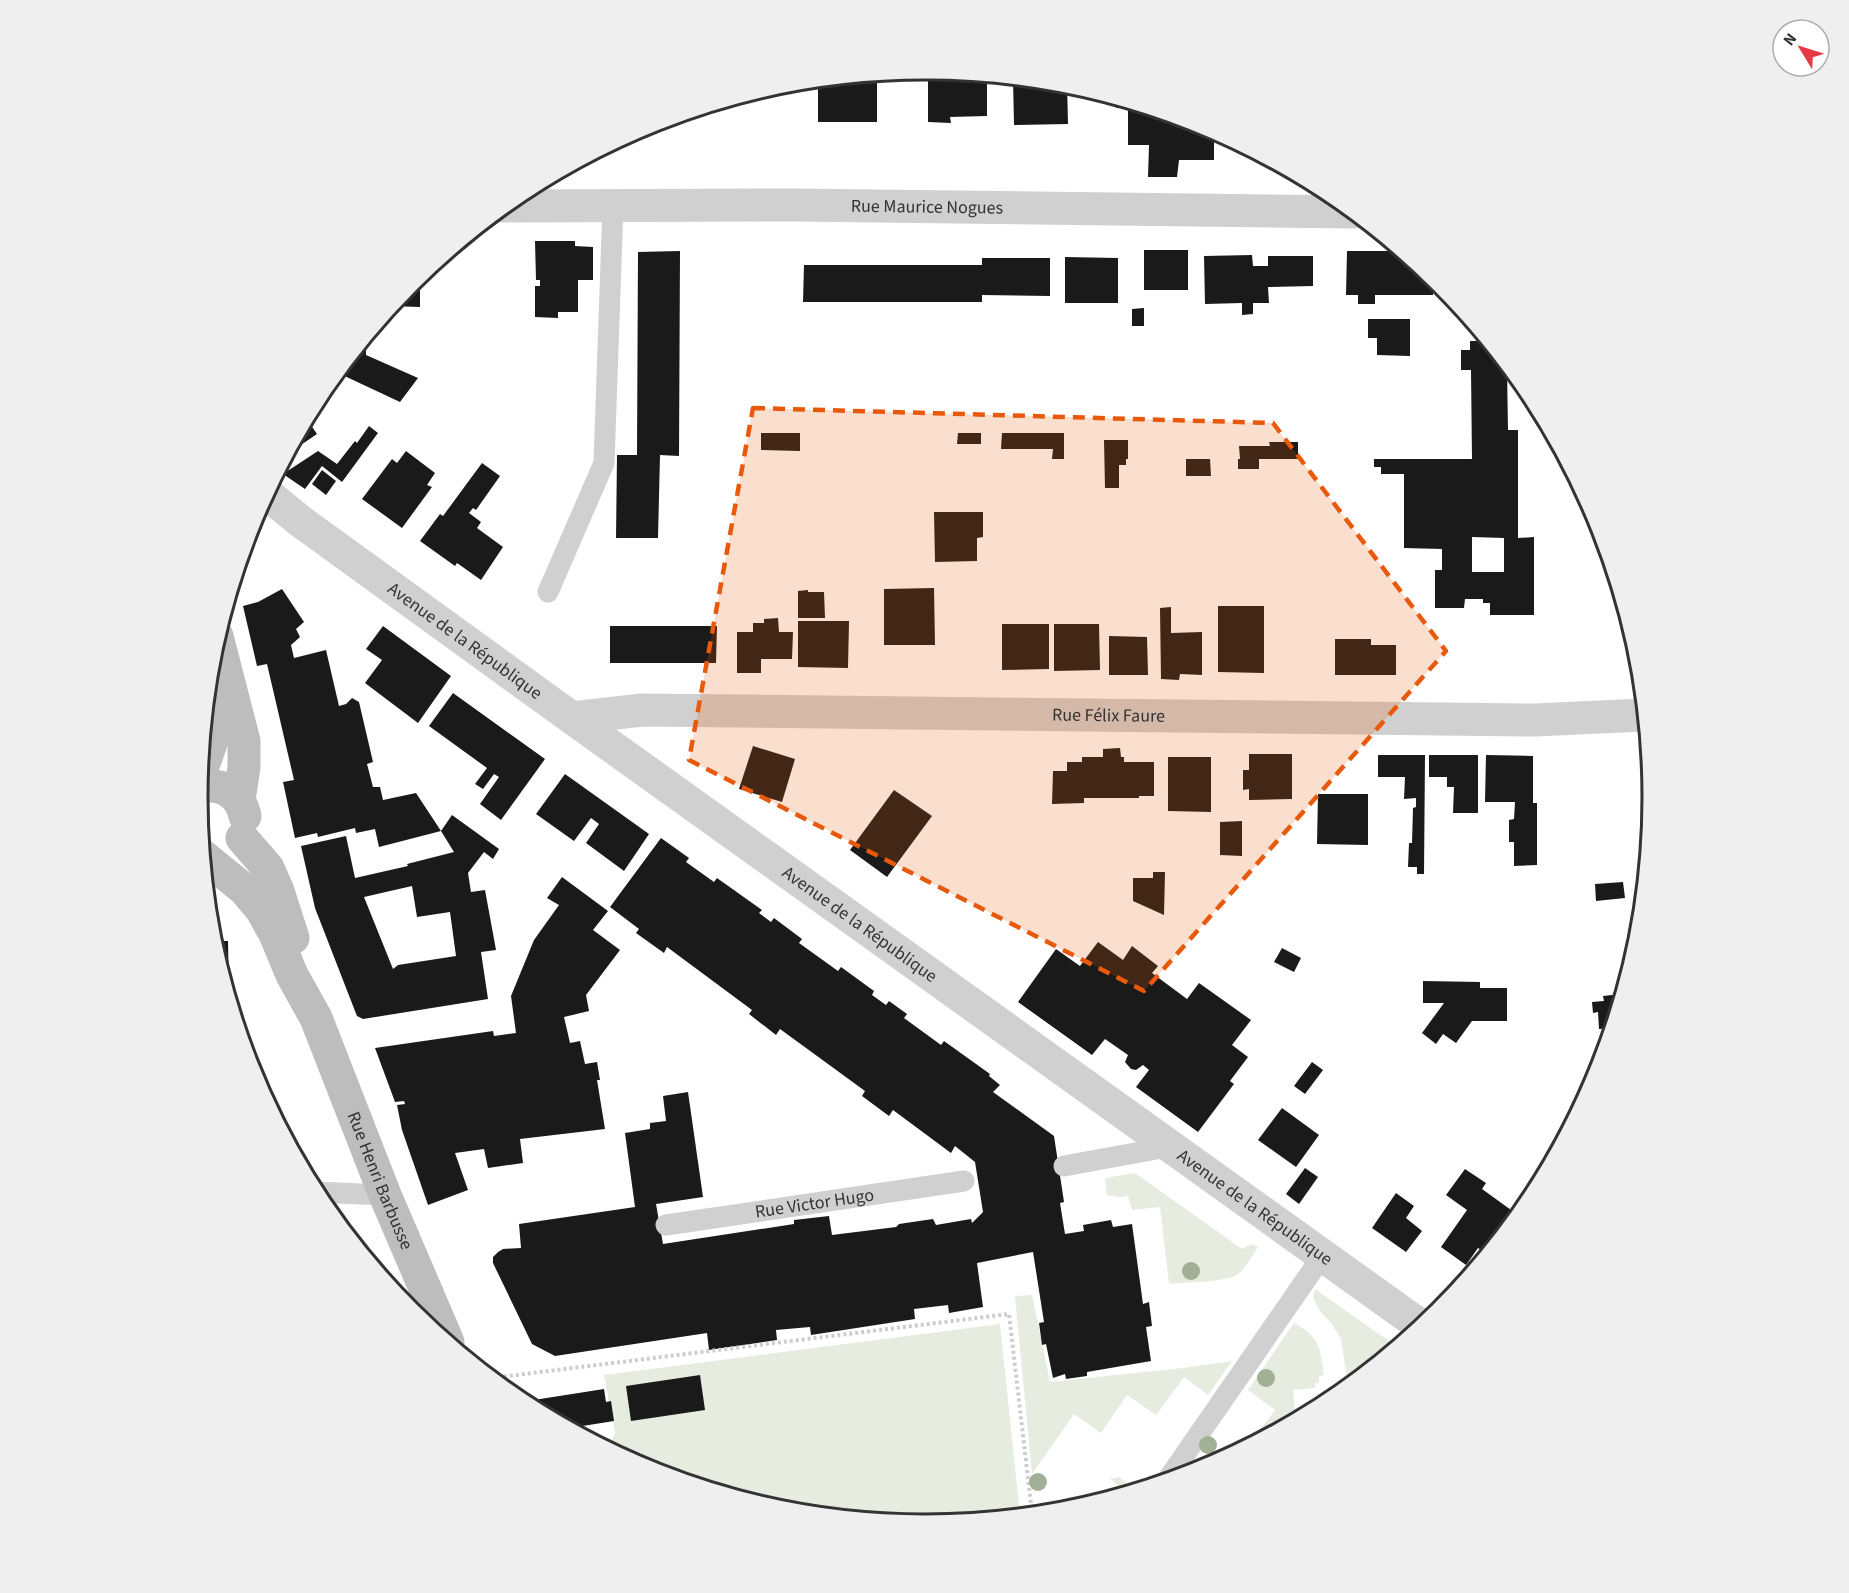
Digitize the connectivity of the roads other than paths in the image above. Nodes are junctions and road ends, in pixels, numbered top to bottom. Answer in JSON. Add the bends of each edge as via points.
{"nodes":[{"id":1,"x":518,"y":206,"type":"edge"},
{"id":2,"x":613,"y":206,"type":"junction"},
{"id":3,"x":1339,"y":212,"type":"edge"},
{"id":4,"x":272,"y":498,"type":"edge"},
{"id":5,"x":267,"y":512,"type":"edge"},
{"id":6,"x":300,"y":521,"type":"junction"},
{"id":7,"x":548,"y":592,"type":"dead end"},
{"id":8,"x":221,"y":656,"type":"edge"},
{"id":9,"x":220,"y":666,"type":"edge"},
{"id":10,"x":1636,"y":715,"type":"edge"},
{"id":11,"x":572,"y":718,"type":"junction"},
{"id":12,"x":209,"y":749,"type":"edge"},
{"id":13,"x":208,"y":786,"type":"edge"},
{"id":14,"x":239,"y":800,"type":"junction"},
{"id":15,"x":242,"y":838,"type":"junction"},
{"id":16,"x":210,"y":856,"type":"edge"},
{"id":17,"x":211,"y":863,"type":"edge"},
{"id":18,"x":316,"y":1018,"type":"junction"},
{"id":19,"x":1173,"y":1146,"type":"junction"},
{"id":20,"x":1064,"y":1166,"type":"dead end"},
{"id":21,"x":964,"y":1181,"type":"dead end"},
{"id":22,"x":326,"y":1192,"type":"edge"},
{"id":23,"x":385,"y":1195,"type":"junction"},
{"id":24,"x":666,"y":1225,"type":"dead end"},
{"id":25,"x":1323,"y":1255,"type":"junction"},
{"id":26,"x":1413,"y":1320,"type":"edge"},
{"id":27,"x":441,"y":1325,"type":"edge"},
{"id":28,"x":1176,"y":1467,"type":"edge"}],
"edges":[{"from":1,"to":2,"type":"street","name":"Rue Maurice Nogues"},
{"from":2,"to":3,"type":"street","name":"Rue Maurice Nogues"},
{"from":2,"to":7,"type":"lane","via":[[604,463]]},
{"from":4,"to":6,"type":"street","name":"Avenue de la République"},
{"from":5,"to":6,"type":"street"},
{"from":6,"to":11,"type":"street","name":"Avenue de la République"},
{"from":8,"to":14,"type":"street","via":[[244,741]]},
{"from":9,"to":12,"type":"street","via":[[218,721]]},
{"from":10,"to":11,"type":"street","name":"Rue Félix Faure","via":[[1535,720],[642,710]]},
{"from":11,"to":19,"type":"street","name":"Avenue de la République"},
{"from":13,"to":14,"type":"street","via":[[222,787]]},
{"from":14,"to":15,"type":"street","via":[[246,818]]},
{"from":15,"to":16,"type":"street","via":[[233,848]]},
{"from":15,"to":18,"type":"street","name":"Rue Henri Barbusse","via":[[268,868],[278,891],[306,970]]},
{"from":17,"to":18,"type":"street","name":"Rue Henri Barbusse","via":[[245,890],[261,909]]},
{"from":18,"to":23,"type":"street","name":"Rue Henri Barbusse"},
{"from":19,"to":20,"type":"lane"},
{"from":19,"to":25,"type":"street","name":"Avenue de la République"},
{"from":21,"to":24,"type":"lane","name":"Rue Victor Hugo"},
{"from":22,"to":23,"type":"lane"},
{"from":23,"to":27,"type":"street","name":"Rue Henri Barbusse"},
{"from":25,"to":26,"type":"street","name":"Avenue de la République"},
{"from":25,"to":28,"type":"lane"}]}
